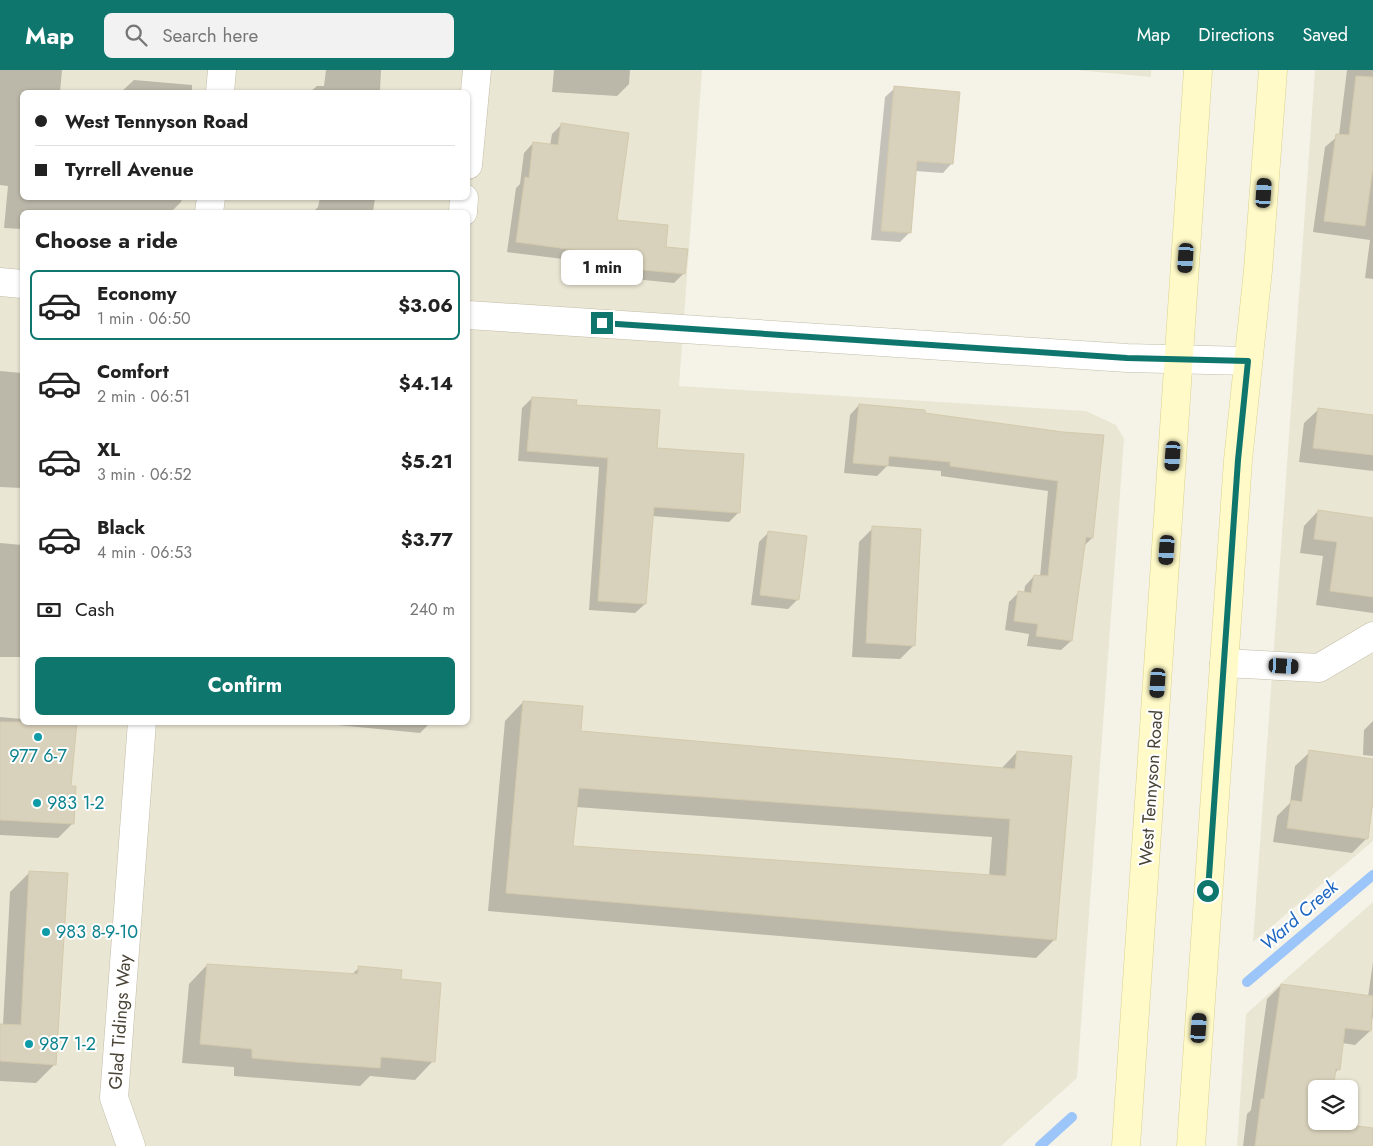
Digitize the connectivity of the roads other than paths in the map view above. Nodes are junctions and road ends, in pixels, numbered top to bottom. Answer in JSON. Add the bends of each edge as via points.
{"nodes":[{"id":1,"x":222,"y":70,"type":"edge"},
{"id":2,"x":477,"y":70,"type":"edge"},
{"id":3,"x":1198,"y":70,"type":"edge"},
{"id":4,"x":1273,"y":70,"type":"edge"},
{"id":5,"x":220,"y":90,"type":"edge"},
{"id":6,"x":470,"y":144,"type":"edge"},
{"id":7,"x":0,"y":282,"type":"edge"},
{"id":8,"x":20,"y":284,"type":"edge"},
{"id":9,"x":470,"y":315,"type":"edge"},
{"id":10,"x":1180,"y":361,"type":"junction"},
{"id":11,"x":1248,"y":361,"type":"junction"},
{"id":12,"x":1373,"y":636,"type":"edge"},
{"id":13,"x":1224,"y":663,"type":"junction"},
{"id":14,"x":142,"y":725,"type":"edge"},
{"id":15,"x":127,"y":1144,"type":"edge"},
{"id":16,"x":1126,"y":1146,"type":"edge"},
{"id":17,"x":1191,"y":1146,"type":"edge"}],
"edges":[{"from":1,"to":5,"type":"street"},
{"from":2,"to":6,"type":"street"},
{"from":3,"to":10,"type":"main road","name":"West Tennyson Road"},
{"from":4,"to":11,"type":"main road"},
{"from":7,"to":8,"type":"street"},
{"from":9,"to":10,"type":"street"},
{"from":10,"to":11,"type":"street"},
{"from":10,"to":16,"type":"main road","name":"West Tennyson Road"},
{"from":11,"to":13,"type":"main road"},
{"from":12,"to":13,"type":"street","via":[[1319,668]]},
{"from":13,"to":17,"type":"main road"},
{"from":14,"to":15,"type":"street","name":"Glad Tidings Way","via":[[114,1098]]}]}
